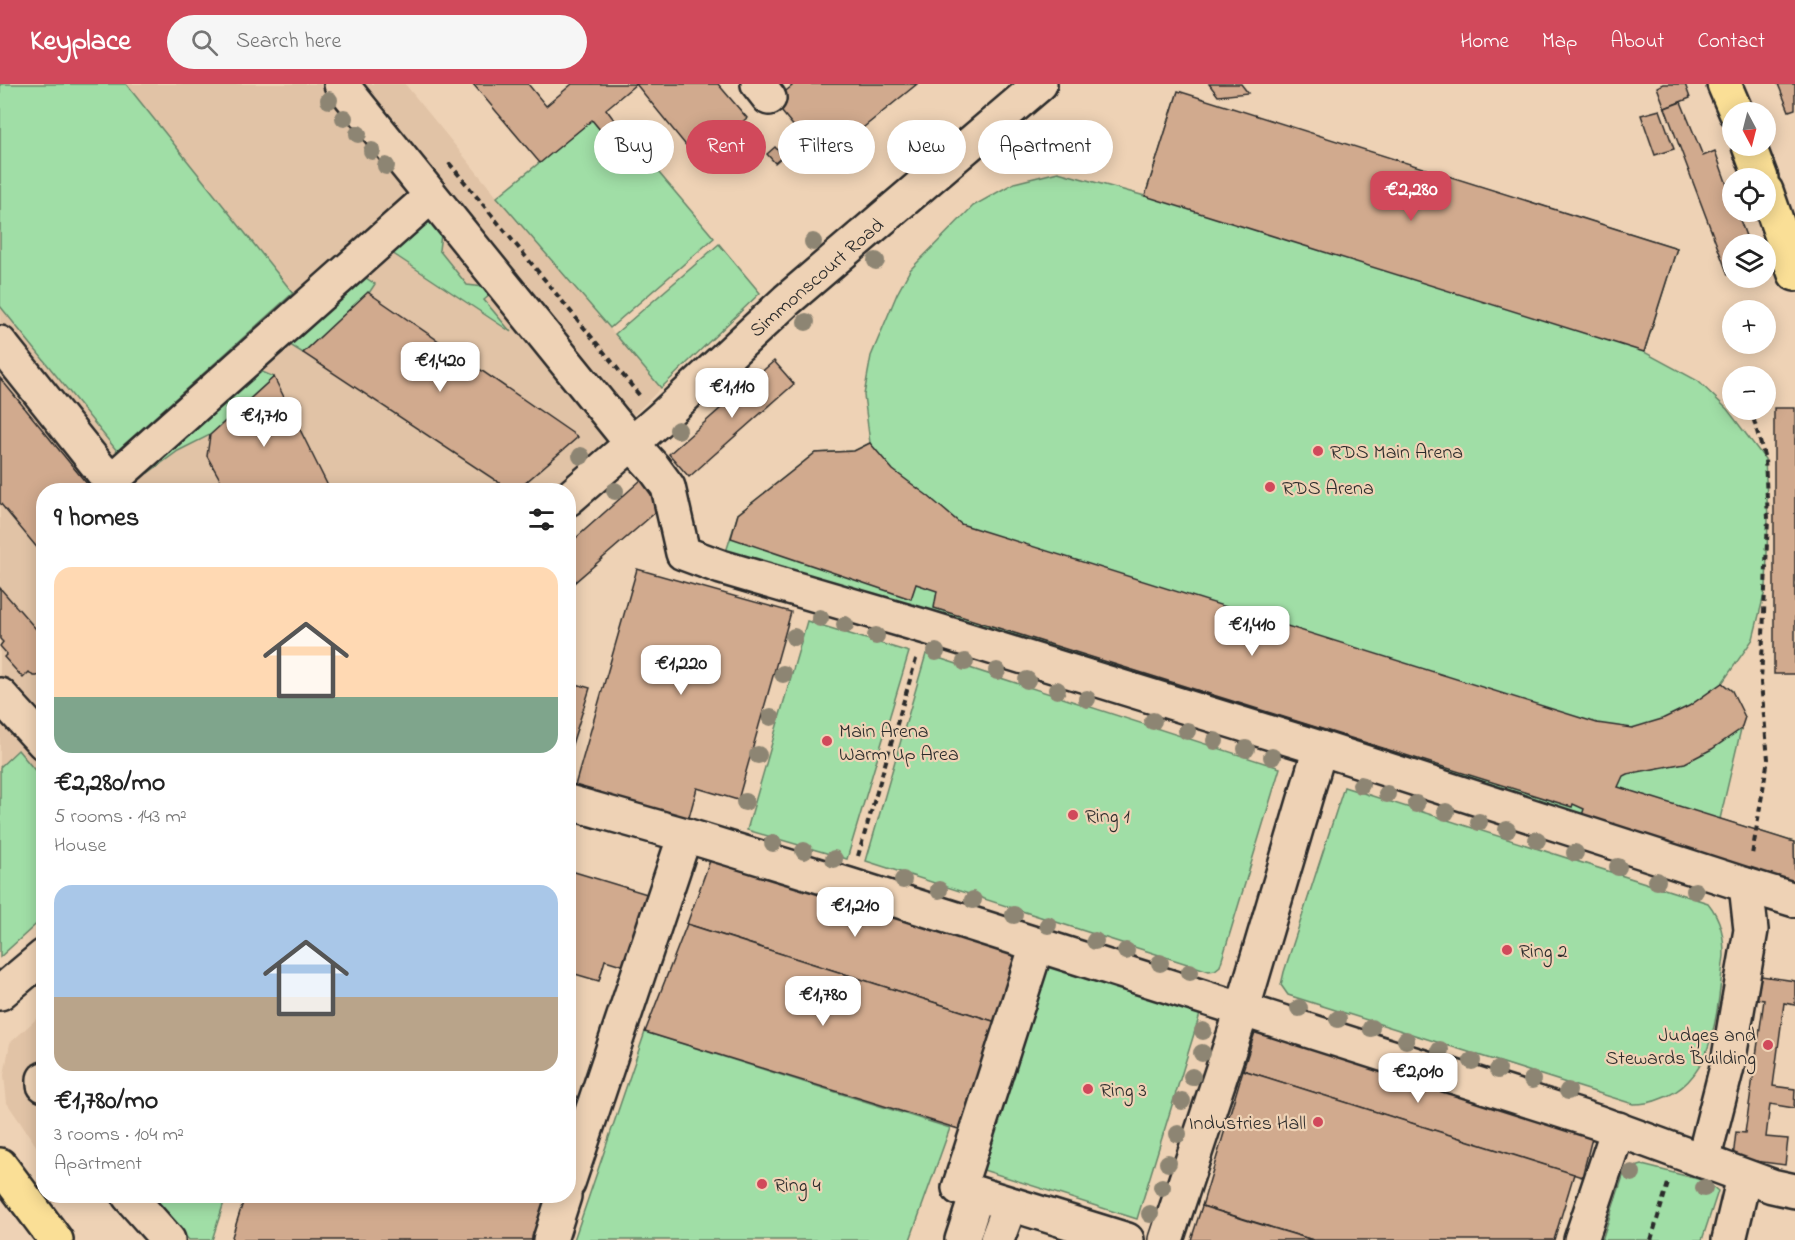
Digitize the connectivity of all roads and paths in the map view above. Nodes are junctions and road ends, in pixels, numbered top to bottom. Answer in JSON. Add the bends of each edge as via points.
{"nodes":[{"id":1,"x":341,"y":84,"type":"edge"},
{"id":2,"x":1041,"y":84,"type":"edge"},
{"id":3,"x":1724,"y":84,"type":"edge"},
{"id":4,"x":1732,"y":102,"type":"edge"},
{"id":5,"x":443,"y":157,"type":"dead end"},
{"id":6,"x":431,"y":196,"type":"junction"},
{"id":7,"x":1776,"y":220,"type":"edge"},
{"id":8,"x":1795,"y":274,"type":"edge"},
{"id":9,"x":0,"y":343,"type":"edge"},
{"id":10,"x":660,"y":418,"type":"junction"},
{"id":11,"x":1754,"y":420,"type":"edge"},
{"id":12,"x":632,"y":444,"type":"junction"},
{"id":13,"x":111,"y":483,"type":"edge"},
{"id":14,"x":116,"y":483,"type":"edge"},
{"id":15,"x":576,"y":492,"type":"edge"},
{"id":16,"x":926,"y":627,"type":"junction"},
{"id":17,"x":0,"y":695,"type":"edge"},
{"id":18,"x":36,"y":734,"type":"edge"},
{"id":19,"x":1320,"y":748,"type":"junction"},
{"id":20,"x":576,"y":804,"type":"edge"},
{"id":21,"x":685,"y":835,"type":"junction"},
{"id":22,"x":849,"y":885,"type":"junction"},
{"id":23,"x":1746,"y":885,"type":"junction"},
{"id":24,"x":1795,"y":900,"type":"edge"},
{"id":25,"x":1037,"y":945,"type":"junction"},
{"id":26,"x":36,"y":963,"type":"edge"},
{"id":27,"x":0,"y":993,"type":"edge"},
{"id":28,"x":1242,"y":1011,"type":"junction"},
{"id":29,"x":1618,"y":1129,"type":"junction"},
{"id":30,"x":1690,"y":1156,"type":"junction"},
{"id":31,"x":576,"y":1159,"type":"edge"},
{"id":32,"x":0,"y":1165,"type":"edge"},
{"id":33,"x":1744,"y":1176,"type":"junction"},
{"id":34,"x":1795,"y":1191,"type":"edge"},
{"id":35,"x":977,"y":1194,"type":"junction"},
{"id":36,"x":135,"y":1203,"type":"edge"},
{"id":37,"x":562,"y":1203,"type":"edge"},
{"id":38,"x":1010,"y":1205,"type":"junction"},
{"id":39,"x":57,"y":1240,"type":"edge"},
{"id":40,"x":168,"y":1240,"type":"edge"},
{"id":41,"x":550,"y":1240,"type":"edge"},
{"id":42,"x":962,"y":1240,"type":"edge"},
{"id":43,"x":998,"y":1240,"type":"edge"},
{"id":44,"x":1128,"y":1240,"type":"edge"},
{"id":45,"x":1166,"y":1240,"type":"edge"},
{"id":46,"x":1581,"y":1240,"type":"edge"},
{"id":47,"x":1651,"y":1240,"type":"edge"},
{"id":48,"x":1729,"y":1240,"type":"edge"}],
"edges":[{"from":1,"to":6,"type":"street"},
{"from":2,"to":10,"type":"street","name":"Simmonscourt Road","via":[[787,300]]},
{"from":3,"to":4,"type":"main road"},
{"from":5,"to":10,"type":"path"},
{"from":6,"to":12,"type":"street"},
{"from":6,"to":14,"type":"street"},
{"from":7,"to":8,"type":"main road"},
{"from":9,"to":13,"type":"street"},
{"from":10,"to":12,"type":"street","name":"Simmonscourt Road"},
{"from":11,"to":23,"type":"path","via":[[1765,459],[1768,519],[1761,683],[1768,759]]},
{"from":12,"to":15,"type":"street","name":"Simmonscourt Road"},
{"from":12,"to":16,"type":"street","via":[[668,487],[683,553]]},
{"from":16,"to":19,"type":"street"},
{"from":16,"to":22,"type":"path"},
{"from":17,"to":18,"type":"street"},
{"from":19,"to":23,"type":"street"},
{"from":19,"to":28,"type":"street"},
{"from":20,"to":21,"type":"street"},
{"from":21,"to":22,"type":"street"},
{"from":21,"to":31,"type":"street"},
{"from":22,"to":25,"type":"street"},
{"from":23,"to":24,"type":"street"},
{"from":23,"to":30,"type":"street","via":[[1751,930],[1728,1063]]},
{"from":25,"to":28,"type":"street"},
{"from":25,"to":35,"type":"street","via":[[959,1188]]},
{"from":26,"to":27,"type":"street"},
{"from":28,"to":29,"type":"street"},
{"from":28,"to":45,"type":"street"},
{"from":29,"to":30,"type":"street"},
{"from":29,"to":46,"type":"street"},
{"from":30,"to":33,"type":"street"},
{"from":30,"to":47,"type":"path"},
{"from":32,"to":39,"type":"main road"},
{"from":33,"to":34,"type":"street"},
{"from":33,"to":48,"type":"street"},
{"from":35,"to":38,"type":"street"},
{"from":35,"to":42,"type":"street"},
{"from":36,"to":40,"type":"street"},
{"from":37,"to":41,"type":"street"},
{"from":38,"to":43,"type":"street"},
{"from":38,"to":44,"type":"street"}]}
